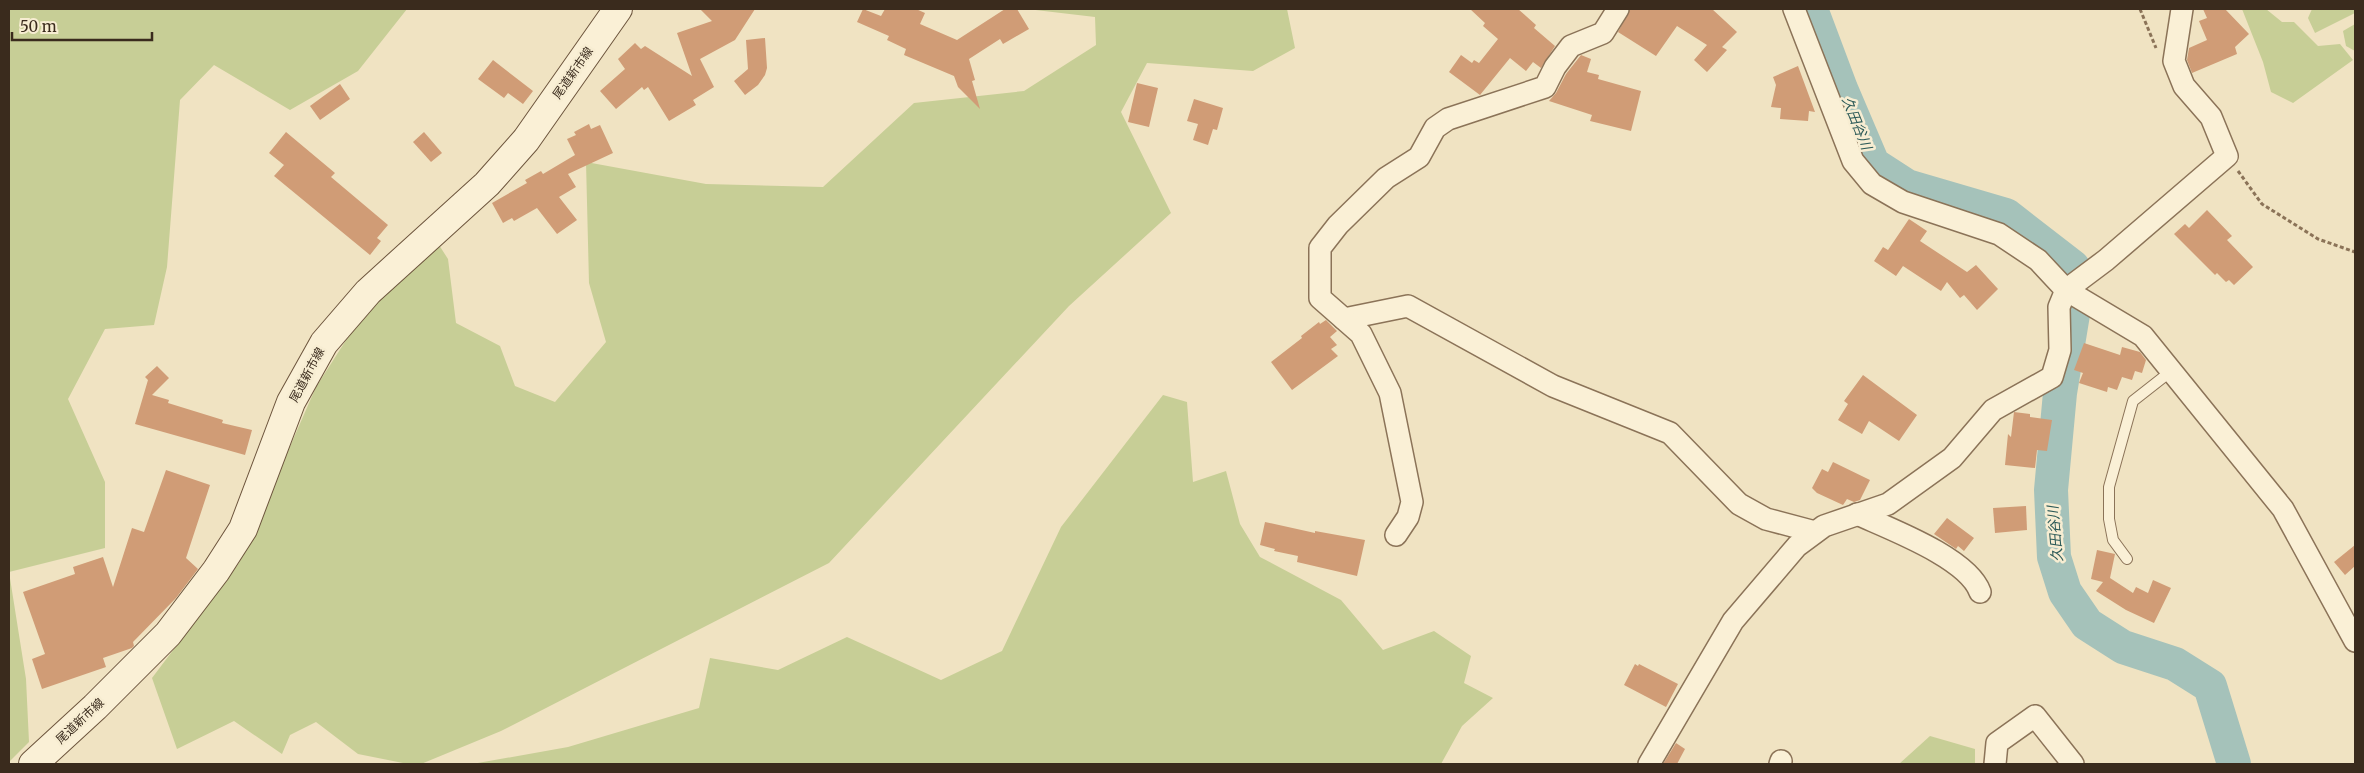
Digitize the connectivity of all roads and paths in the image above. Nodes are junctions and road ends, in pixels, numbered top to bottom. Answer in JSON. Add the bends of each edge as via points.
{"nodes":[{"id":1,"x":618,"y":9,"type":"edge"},
{"id":2,"x":1618,"y":9,"type":"edge"},
{"id":3,"x":1794,"y":9,"type":"edge"},
{"id":4,"x":2182,"y":9,"type":"edge"},
{"id":5,"x":2227,"y":156,"type":"junction"},
{"id":6,"x":2355,"y":252,"type":"edge"},
{"id":7,"x":2066,"y":290,"type":"junction"},
{"id":8,"x":1344,"y":319,"type":"junction"},
{"id":9,"x":2170,"y":372,"type":"junction"},
{"id":10,"x":1857,"y":514,"type":"junction"},
{"id":11,"x":1815,"y":532,"type":"junction"},
{"id":12,"x":1396,"y":535,"type":"dead end"},
{"id":13,"x":2127,"y":559,"type":"dead end"},
{"id":14,"x":1980,"y":592,"type":"dead end"},
{"id":15,"x":2355,"y":641,"type":"edge"},
{"id":16,"x":34,"y":764,"type":"edge"},
{"id":17,"x":1649,"y":764,"type":"edge"},
{"id":18,"x":1995,"y":764,"type":"edge"},
{"id":19,"x":2072,"y":764,"type":"edge"}],
"edges":[{"from":1,"to":16,"type":"main road","name":"尾道新市線","via":[[526,140],[487,184],[368,292],[324,342],[291,402],[243,530],[216,571],[168,634]]},
{"from":2,"to":8,"type":"street","via":[[1603,33],[1571,46],[1545,87],[1448,119],[1435,128],[1418,157],[1386,178],[1338,225],[1320,248],[1320,298]]},
{"from":3,"to":7,"type":"street","via":[[1853,161],[1872,184],[1903,202],[1999,234],[2038,260]]},
{"from":4,"to":5,"type":"street","via":[[2174,61],[2184,86],[2211,117]]},
{"from":5,"to":6,"type":"path","via":[[2262,204],[2318,239]]},
{"from":5,"to":7,"type":"street","via":[[2106,260]]},
{"from":7,"to":9,"type":"street","via":[[2143,336]]},
{"from":7,"to":10,"type":"street","via":[[2059,307],[2060,350],[2052,377],[1993,410],[1952,458],[1888,504]]},
{"from":8,"to":11,"type":"street","via":[[1408,306],[1554,386],[1670,433],[1739,504],[1766,519]]},
{"from":8,"to":12,"type":"street","via":[[1361,334],[1390,393],[1412,502],[1408,517]]},
{"from":9,"to":13,"type":"lane","via":[[2133,401],[2109,487],[2109,519],[2114,540]]},
{"from":9,"to":15,"type":"street","via":[[2283,509]]},
{"from":10,"to":11,"type":"street"},
{"from":10,"to":14,"type":"street","via":[[1943,555],[1977,582]]},
{"from":11,"to":17,"type":"street","via":[[1797,546],[1733,621]]},
{"from":18,"to":19,"type":"street","via":[[1997,743],[2035,716]]}]}
